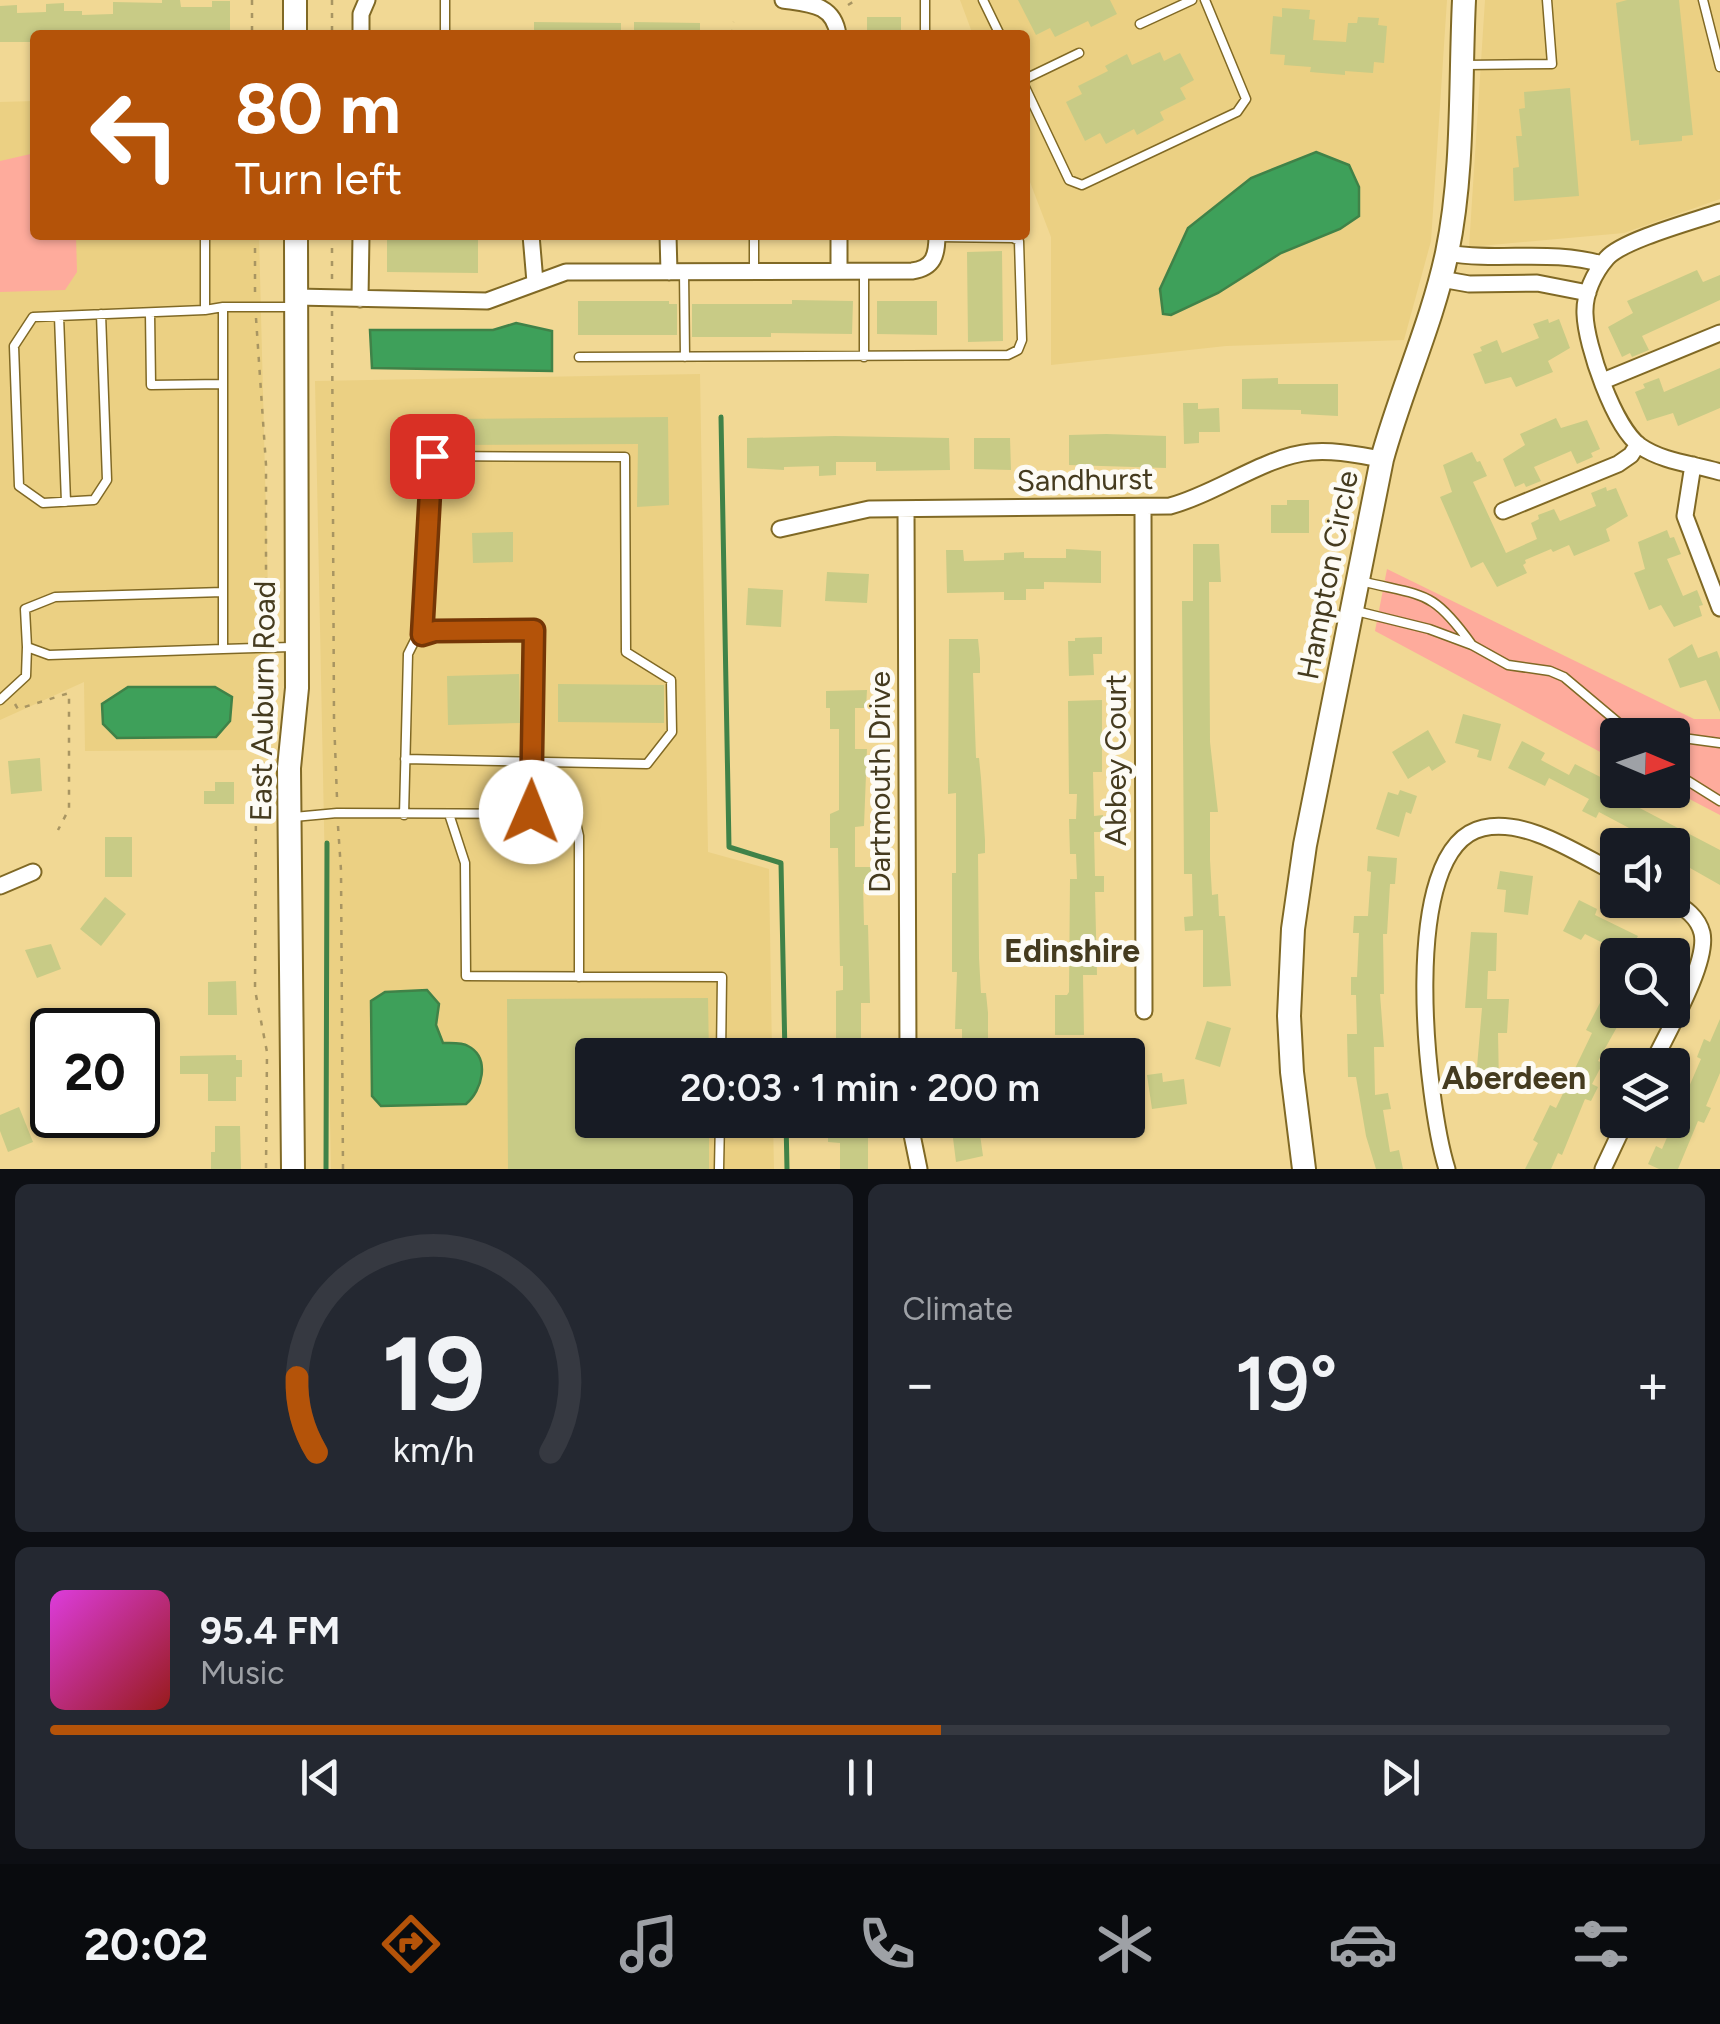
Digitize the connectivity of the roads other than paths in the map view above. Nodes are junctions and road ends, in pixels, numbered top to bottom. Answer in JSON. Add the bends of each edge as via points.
{"nodes":[{"id":1,"x":295,"y":0,"type":"edge"},
{"id":2,"x":367,"y":0,"type":"edge"},
{"id":3,"x":445,"y":0,"type":"edge"},
{"id":4,"x":783,"y":0,"type":"edge"},
{"id":5,"x":925,"y":0,"type":"edge"},
{"id":6,"x":983,"y":0,"type":"edge"},
{"id":7,"x":1192,"y":0,"type":"edge"},
{"id":8,"x":1205,"y":0,"type":"edge"},
{"id":9,"x":1464,"y":0,"type":"edge"},
{"id":10,"x":1547,"y":0,"type":"edge"},
{"id":11,"x":1702,"y":0,"type":"edge"},
{"id":12,"x":827,"y":4,"type":"edge"},
{"id":13,"x":1140,"y":24,"type":"dead end"},
{"id":14,"x":296,"y":30,"type":"edge"},
{"id":15,"x":360,"y":30,"type":"edge"},
{"id":16,"x":445,"y":30,"type":"edge"},
{"id":17,"x":837,"y":30,"type":"edge"},
{"id":18,"x":925,"y":30,"type":"edge"},
{"id":19,"x":998,"y":30,"type":"edge"},
{"id":20,"x":1079,"y":53,"type":"dead end"},
{"id":21,"x":1461,"y":65,"type":"junction"},
{"id":22,"x":1720,"y":67,"type":"edge"},
{"id":23,"x":1030,"y":80,"type":"edge"},
{"id":24,"x":1030,"y":94,"type":"edge"},
{"id":25,"x":1720,"y":212,"type":"edge"},
{"id":26,"x":205,"y":240,"type":"edge"},
{"id":27,"x":296,"y":240,"type":"edge"},
{"id":28,"x":361,"y":240,"type":"edge"},
{"id":29,"x":531,"y":240,"type":"edge"},
{"id":30,"x":669,"y":240,"type":"edge"},
{"id":31,"x":754,"y":240,"type":"edge"},
{"id":32,"x":839,"y":240,"type":"edge"},
{"id":33,"x":938,"y":240,"type":"edge"},
{"id":34,"x":1017,"y":240,"type":"edge"},
{"id":35,"x":1447,"y":253,"type":"junction"},
{"id":36,"x":1505,"y":257,"type":"junction"},
{"id":37,"x":1602,"y":264,"type":"junction"},
{"id":38,"x":839,"y":271,"type":"junction"},
{"id":39,"x":864,"y":271,"type":"junction"},
{"id":40,"x":676,"y":272,"type":"junction"},
{"id":41,"x":754,"y":272,"type":"junction"},
{"id":42,"x":1441,"y":279,"type":"junction"},
{"id":43,"x":535,"y":282,"type":"junction"},
{"id":44,"x":1506,"y":284,"type":"junction"},
{"id":45,"x":1588,"y":292,"type":"junction"},
{"id":46,"x":360,"y":299,"type":"junction"},
{"id":47,"x":296,"y":302,"type":"junction"},
{"id":48,"x":223,"y":307,"type":"junction"},
{"id":49,"x":206,"y":310,"type":"junction"},
{"id":50,"x":150,"y":312,"type":"junction"},
{"id":51,"x":101,"y":314,"type":"junction"},
{"id":52,"x":60,"y":316,"type":"junction"},
{"id":53,"x":1720,"y":333,"type":"edge"},
{"id":54,"x":864,"y":356,"type":"junction"},
{"id":55,"x":580,"y":357,"type":"dead end"},
{"id":56,"x":685,"y":357,"type":"junction"},
{"id":57,"x":1603,"y":381,"type":"junction"},
{"id":58,"x":223,"y":384,"type":"junction"},
{"id":59,"x":1638,"y":444,"type":"junction"},
{"id":60,"x":1382,"y":459,"type":"junction"},
{"id":61,"x":1693,"y":464,"type":"junction"},
{"id":62,"x":1720,"y":472,"type":"edge"},
{"id":63,"x":66,"y":502,"type":"junction"},
{"id":64,"x":1143,"y":508,"type":"junction"},
{"id":65,"x":906,"y":509,"type":"junction"},
{"id":66,"x":1503,"y":511,"type":"dead end"},
{"id":67,"x":780,"y":528,"type":"dead end"},
{"id":68,"x":1358,"y":580,"type":"junction"},
{"id":69,"x":223,"y":592,"type":"junction"},
{"id":70,"x":1720,"y":608,"type":"edge"},
{"id":71,"x":1352,"y":610,"type":"junction"},
{"id":72,"x":422,"y":635,"type":"junction"},
{"id":73,"x":1472,"y":646,"type":"junction"},
{"id":74,"x":26,"y":647,"type":"junction"},
{"id":75,"x":296,"y":648,"type":"junction"},
{"id":76,"x":223,"y":649,"type":"junction"},
{"id":77,"x":0,"y":700,"type":"edge"},
{"id":78,"x":1613,"y":718,"type":"edge"},
{"id":79,"x":1690,"y":739,"type":"edge"},
{"id":80,"x":1720,"y":743,"type":"edge"},
{"id":81,"x":404,"y":759,"type":"junction"},
{"id":82,"x":532,"y":762,"type":"junction"},
{"id":83,"x":1690,"y":782,"type":"edge"},
{"id":84,"x":1720,"y":801,"type":"edge"},
{"id":85,"x":531,"y":812,"type":"junction"},
{"id":86,"x":404,"y":814,"type":"junction"},
{"id":87,"x":448,"y":814,"type":"junction"},
{"id":88,"x":290,"y":817,"type":"junction"},
{"id":89,"x":1600,"y":865,"type":"edge"},
{"id":90,"x":33,"y":872,"type":"dead end"},
{"id":91,"x":0,"y":886,"type":"edge"},
{"id":92,"x":1690,"y":914,"type":"edge"},
{"id":93,"x":579,"y":976,"type":"junction"},
{"id":94,"x":1144,"y":1011,"type":"dead end"},
{"id":95,"x":721,"y":1038,"type":"edge"},
{"id":96,"x":908,"y":1038,"type":"edge"},
{"id":97,"x":1660,"y":1048,"type":"edge"},
{"id":98,"x":720,"y":1138,"type":"edge"},
{"id":99,"x":912,"y":1138,"type":"edge"},
{"id":100,"x":1618,"y":1138,"type":"edge"},
{"id":101,"x":293,"y":1169,"type":"edge"},
{"id":102,"x":719,"y":1169,"type":"edge"},
{"id":103,"x":918,"y":1169,"type":"edge"},
{"id":104,"x":1304,"y":1169,"type":"edge"},
{"id":105,"x":1447,"y":1169,"type":"edge"},
{"id":106,"x":1603,"y":1169,"type":"edge"}],
"edges":[{"from":1,"to":14,"type":"street"},
{"from":2,"to":15,"type":"street"},
{"from":3,"to":16,"type":"lane"},
{"from":4,"to":12,"type":"street"},
{"from":5,"to":18,"type":"lane"},
{"from":6,"to":19,"type":"lane"},
{"from":7,"to":13,"type":"lane"},
{"from":8,"to":24,"type":"lane","via":[[1246,99],[1237,112],[1082,185],[1070,180]]},
{"from":9,"to":21,"type":"street","name":"Hampton Circle"},
{"from":10,"to":21,"type":"lane","via":[[1552,64]]},
{"from":11,"to":22,"type":"lane"},
{"from":12,"to":17,"type":"street"},
{"from":20,"to":23,"type":"lane"},
{"from":21,"to":35,"type":"street","name":"Hampton Circle"},
{"from":25,"to":37,"type":"street","via":[[1626,245]]},
{"from":26,"to":49,"type":"lane"},
{"from":27,"to":47,"type":"street","name":"East Auburn Road"},
{"from":28,"to":46,"type":"street"},
{"from":29,"to":43,"type":"street"},
{"from":30,"to":40,"type":"street"},
{"from":31,"to":41,"type":"lane"},
{"from":32,"to":38,"type":"street"},
{"from":33,"to":39,"type":"street","via":[[937,254],[922,270]]},
{"from":34,"to":54,"type":"lane","via":[[1018,350]]},
{"from":35,"to":36,"type":"street"},
{"from":35,"to":42,"type":"street","name":"Hampton Circle"},
{"from":36,"to":37,"type":"street"},
{"from":36,"to":44,"type":"street"},
{"from":37,"to":45,"type":"street"},
{"from":38,"to":39,"type":"street"},
{"from":38,"to":41,"type":"street"},
{"from":39,"to":54,"type":"lane"},
{"from":40,"to":41,"type":"street"},
{"from":40,"to":43,"type":"street","via":[[566,272]]},
{"from":40,"to":56,"type":"lane"},
{"from":42,"to":44,"type":"street"},
{"from":42,"to":60,"type":"street","name":"Hampton Circle"},
{"from":43,"to":46,"type":"street","via":[[487,301]]},
{"from":44,"to":45,"type":"street"},
{"from":45,"to":57,"type":"street","via":[[1586,328]]},
{"from":46,"to":47,"type":"street"},
{"from":47,"to":48,"type":"lane"},
{"from":47,"to":75,"type":"street","name":"East Auburn Road"},
{"from":48,"to":49,"type":"lane"},
{"from":48,"to":58,"type":"lane"},
{"from":49,"to":50,"type":"lane"},
{"from":50,"to":51,"type":"lane"},
{"from":50,"to":58,"type":"lane","via":[[151,385]]},
{"from":51,"to":52,"type":"lane"},
{"from":51,"to":63,"type":"lane","via":[[107,480],[94,500]]},
{"from":52,"to":63,"type":"lane"},
{"from":52,"to":63,"type":"lane","via":[[33,317],[14,346],[19,486],[43,503]]},
{"from":53,"to":57,"type":"street"},
{"from":54,"to":56,"type":"lane"},
{"from":55,"to":56,"type":"lane"},
{"from":57,"to":59,"type":"street","via":[[1622,428]]},
{"from":58,"to":69,"type":"lane"},
{"from":59,"to":61,"type":"street"},
{"from":59,"to":66,"type":"street","via":[[1618,464]]},
{"from":60,"to":64,"type":"street","name":"Sandhurst","via":[[1333,452],[1289,456],[1196,499]]},
{"from":60,"to":68,"type":"street","name":"Hampton Circle"},
{"from":61,"to":62,"type":"street"},
{"from":61,"to":70,"type":"street","via":[[1685,516]]},
{"from":64,"to":65,"type":"street","name":"Sandhurst"},
{"from":64,"to":94,"type":"street","name":"Abbey Court"},
{"from":65,"to":67,"type":"street","name":"Sandhurst","via":[[851,512]]},
{"from":65,"to":96,"type":"street","name":"Dartmouth Drive"},
{"from":68,"to":71,"type":"street","name":"Hampton Circle"},
{"from":68,"to":73,"type":"lane","via":[[1436,602]]},
{"from":69,"to":74,"type":"lane","via":[[55,597],[26,609]]},
{"from":69,"to":76,"type":"lane"},
{"from":71,"to":73,"type":"lane"},
{"from":71,"to":104,"type":"street","name":"Hampton Circle","via":[[1293,930],[1290,1034]]},
{"from":72,"to":81,"type":"lane","via":[[408,654]]},
{"from":72,"to":82,"type":"lane","via":[[534,630]]},
{"from":72,"to":82,"type":"lane","via":[[432,456],[625,457],[626,652],[671,680],[672,732],[647,764]]},
{"from":73,"to":78,"type":"lane","via":[[1508,664],[1564,677]]},
{"from":74,"to":76,"type":"lane","via":[[48,655]]},
{"from":74,"to":77,"type":"lane","via":[[26,676]]},
{"from":75,"to":76,"type":"lane"},
{"from":75,"to":88,"type":"street","name":"East Auburn Road"},
{"from":79,"to":80,"type":"lane"},
{"from":81,"to":82,"type":"lane"},
{"from":81,"to":86,"type":"lane"},
{"from":82,"to":85,"type":"lane"},
{"from":83,"to":84,"type":"lane"},
{"from":85,"to":87,"type":"lane"},
{"from":85,"to":93,"type":"lane","via":[[577,818]]},
{"from":86,"to":87,"type":"lane"},
{"from":86,"to":88,"type":"lane"},
{"from":87,"to":93,"type":"lane","via":[[465,863],[466,976]]},
{"from":88,"to":101,"type":"street","name":"East Auburn Road"},
{"from":89,"to":105,"type":"street","via":[[1541,836],[1500,826],[1475,830],[1444,859],[1430,922],[1425,1014]]},
{"from":90,"to":91,"type":"street"},
{"from":92,"to":97,"type":"street","via":[[1704,939]]},
{"from":93,"to":95,"type":"lane","via":[[722,978]]},
{"from":98,"to":102,"type":"lane"},
{"from":99,"to":103,"type":"street"},
{"from":100,"to":106,"type":"street"}]}
